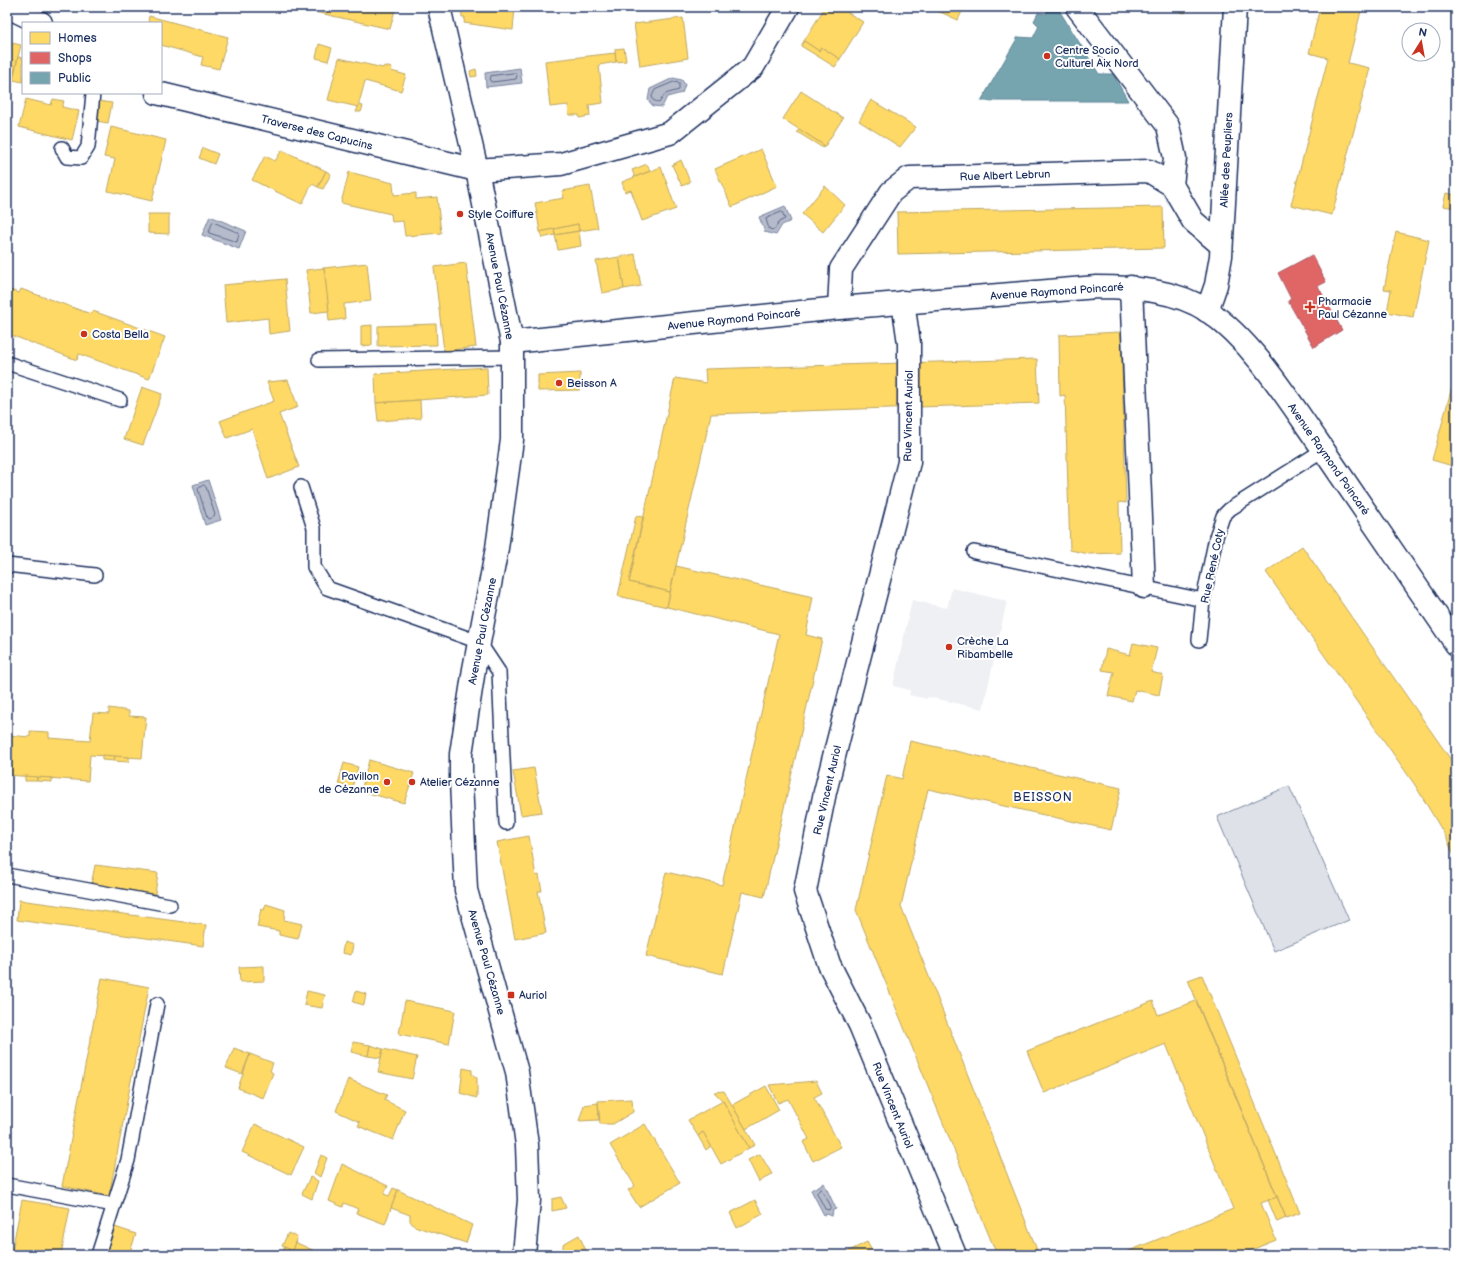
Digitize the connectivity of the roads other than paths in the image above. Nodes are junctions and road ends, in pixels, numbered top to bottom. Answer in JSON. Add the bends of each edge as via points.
{"nodes":[{"id":1,"x":8,"y":7,"type":"edge"},
{"id":2,"x":439,"y":7,"type":"edge"},
{"id":3,"x":788,"y":7,"type":"edge"},
{"id":4,"x":1077,"y":7,"type":"edge"},
{"id":5,"x":1235,"y":7,"type":"edge"},
{"id":6,"x":39,"y":22,"type":"edge"},
{"id":7,"x":93,"y":94,"type":"edge"},
{"id":8,"x":161,"y":94,"type":"edge"},
{"id":9,"x":62,"y":148,"type":"dead end"},
{"id":10,"x":478,"y":170,"type":"junction"},
{"id":11,"x":1172,"y":185,"type":"junction"},
{"id":12,"x":1221,"y":245,"type":"junction"},
{"id":13,"x":1131,"y":287,"type":"junction"},
{"id":14,"x":903,"y":302,"type":"junction"},
{"id":15,"x":839,"y":308,"type":"junction"},
{"id":16,"x":1207,"y":311,"type":"junction"},
{"id":17,"x":512,"y":350,"type":"junction"},
{"id":18,"x":319,"y":360,"type":"dead end"},
{"id":19,"x":7,"y":363,"type":"edge"},
{"id":20,"x":120,"y":400,"type":"dead end"},
{"id":21,"x":1323,"y":450,"type":"junction"},
{"id":22,"x":301,"y":487,"type":"dead end"},
{"id":23,"x":974,"y":552,"type":"dead end"},
{"id":24,"x":7,"y":565,"type":"edge"},
{"id":25,"x":95,"y":575,"type":"dead end"},
{"id":26,"x":1144,"y":587,"type":"junction"},
{"id":27,"x":1203,"y":600,"type":"junction"},
{"id":28,"x":1199,"y":640,"type":"dead end"},
{"id":29,"x":479,"y":642,"type":"junction"},
{"id":30,"x":1456,"y":644,"type":"edge"},
{"id":31,"x":506,"y":823,"type":"dead end"},
{"id":32,"x":7,"y":875,"type":"edge"},
{"id":33,"x":170,"y":905,"type":"dead end"},
{"id":34,"x":157,"y":1004,"type":"dead end"},
{"id":35,"x":7,"y":1185,"type":"edge"},
{"id":36,"x":114,"y":1205,"type":"junction"},
{"id":37,"x":98,"y":1255,"type":"edge"},
{"id":38,"x":524,"y":1255,"type":"edge"},
{"id":39,"x":955,"y":1255,"type":"edge"}],
"edges":[{"from":1,"to":6,"type":"street"},
{"from":2,"to":10,"type":"street","name":"Avenue Paul Cézanne"},
{"from":3,"to":10,"type":"street","name":"Traverse des Capucins","via":[[753,67],[670,133],[561,164]]},
{"from":4,"to":11,"type":"street","via":[[1168,126],[1176,158]]},
{"from":5,"to":12,"type":"street","name":"Allée des Peupliers"},
{"from":7,"to":9,"type":"lane","via":[[88,147],[81,158],[67,157]]},
{"from":8,"to":10,"type":"street","name":"Traverse des Capucins"},
{"from":10,"to":17,"type":"street","name":"Avenue Paul Cézanne"},
{"from":11,"to":12,"type":"street","name":"Rue Albert Lebrun","via":[[1193,221]]},
{"from":11,"to":15,"type":"street","name":"Rue Albert Lebrun","via":[[1149,171],[909,178],[891,192],[841,269]]},
{"from":12,"to":16,"type":"street","name":"Allée des Peupliers","via":[[1216,285]]},
{"from":13,"to":14,"type":"street","name":"Avenue Raymond Poincaré","via":[[1098,287]]},
{"from":13,"to":16,"type":"street","name":"Avenue Raymond Poincaré","via":[[1189,301]]},
{"from":13,"to":26,"type":"street"},
{"from":14,"to":15,"type":"street","name":"Avenue Raymond Poincaré"},
{"from":14,"to":39,"type":"street","name":"Rue Vincent Auriol","via":[[909,343],[909,462],[825,792],[805,891],[829,964],[860,1025]]},
{"from":15,"to":17,"type":"street","name":"Avenue Raymond Poincaré"},
{"from":16,"to":21,"type":"street","name":"Avenue Raymond Poincaré","via":[[1236,336],[1264,368]]},
{"from":17,"to":18,"type":"lane"},
{"from":17,"to":29,"type":"street","name":"Avenue Paul Cézanne","via":[[512,440],[497,548]]},
{"from":19,"to":20,"type":"lane"},
{"from":21,"to":27,"type":"lane","name":"Rue René Coty","via":[[1223,516]]},
{"from":21,"to":30,"type":"street","name":"Avenue Raymond Poincaré"},
{"from":22,"to":29,"type":"lane","via":[[314,528],[314,567],[327,588]]},
{"from":23,"to":26,"type":"lane"},
{"from":24,"to":25,"type":"lane"},
{"from":26,"to":27,"type":"lane"},
{"from":27,"to":28,"type":"lane","name":"Rue René Coty"},
{"from":29,"to":31,"type":"lane","via":[[499,672]]},
{"from":29,"to":38,"type":"street","name":"Avenue Paul Cézanne","via":[[461,754],[466,890],[517,1072],[528,1145],[529,1200]]},
{"from":32,"to":33,"type":"lane"},
{"from":34,"to":36,"type":"lane","via":[[128,1160]]},
{"from":35,"to":36,"type":"lane"},
{"from":36,"to":37,"type":"lane"}]}
